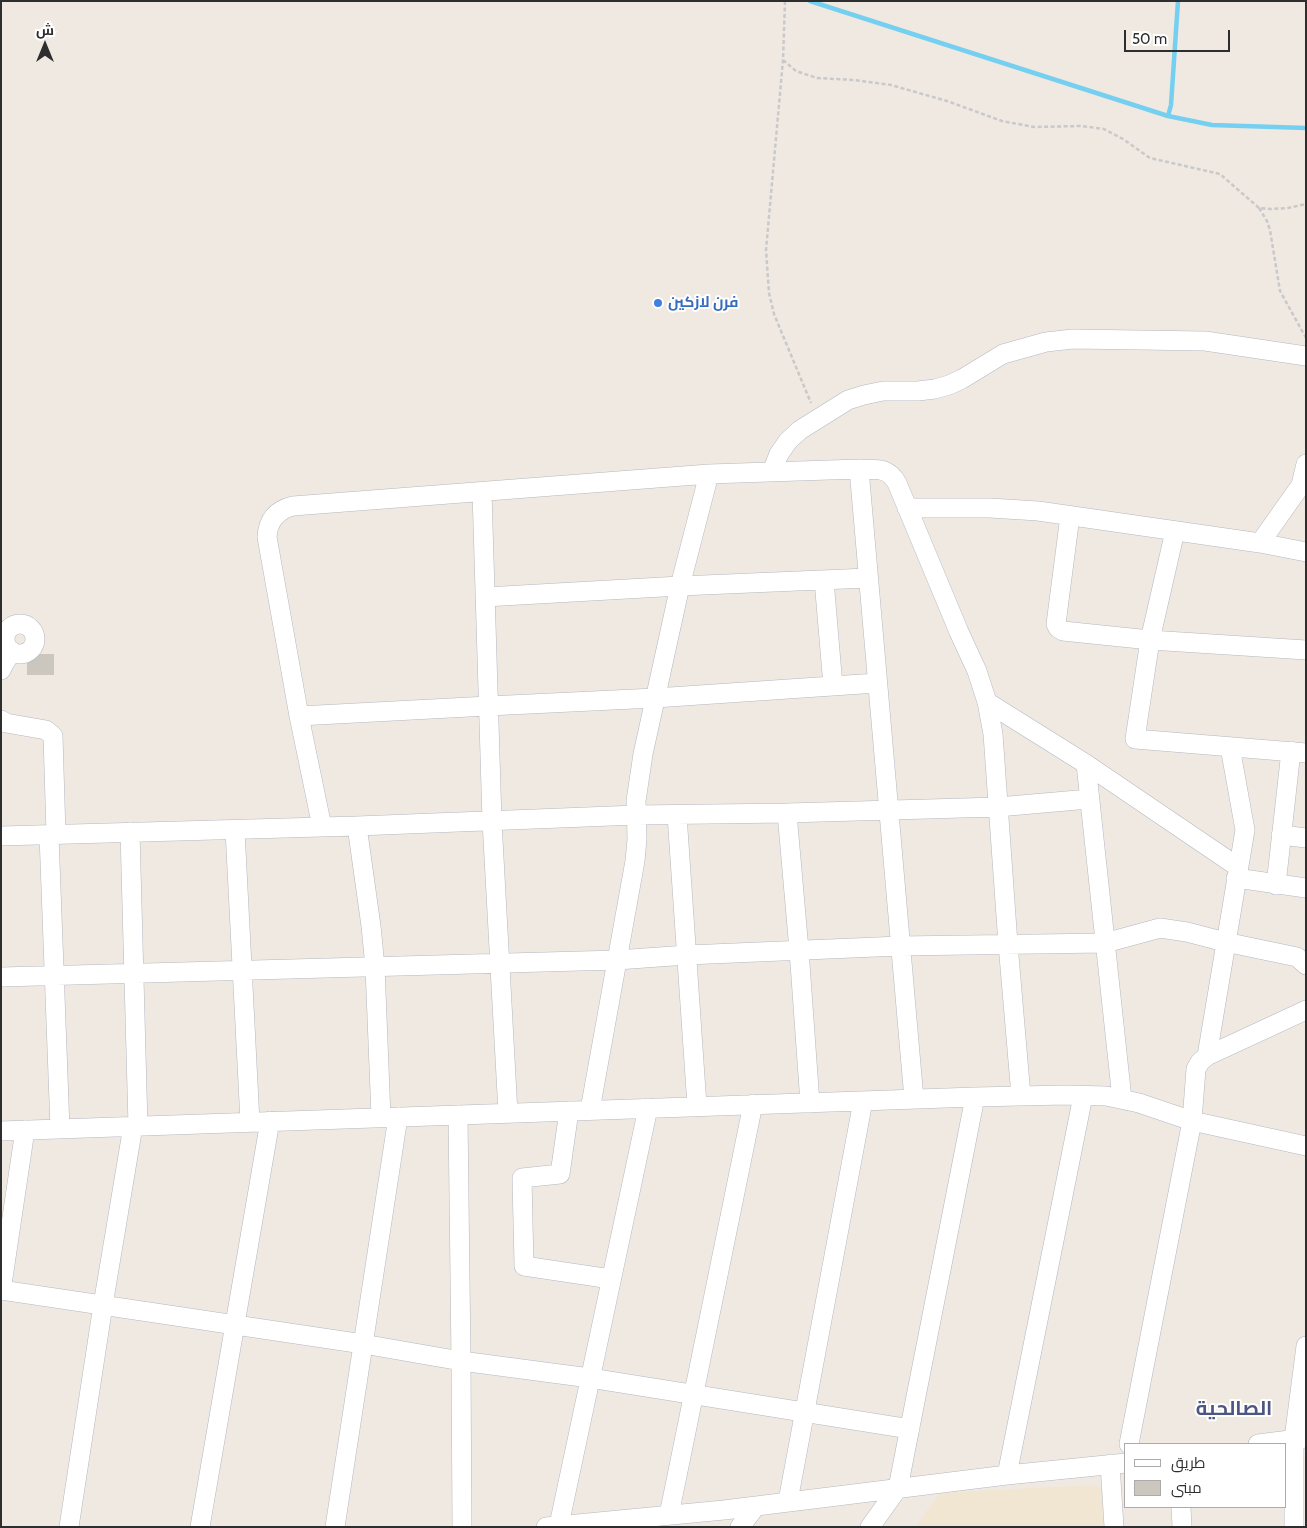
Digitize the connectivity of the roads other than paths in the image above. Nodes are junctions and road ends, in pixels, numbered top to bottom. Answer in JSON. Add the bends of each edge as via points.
{"nodes":[{"id":1,"x":1306,"y":356,"type":"edge"},
{"id":2,"x":1306,"y":464,"type":"edge"},
{"id":3,"x":859,"y":469,"type":"junction"},
{"id":4,"x":772,"y":471,"type":"junction"},
{"id":5,"x":709,"y":474,"type":"junction"},
{"id":6,"x":482,"y":492,"type":"junction"},
{"id":7,"x":908,"y":508,"type":"junction"},
{"id":8,"x":1070,"y":516,"type":"junction"},
{"id":9,"x":1175,"y":531,"type":"junction"},
{"id":10,"x":1260,"y":543,"type":"junction"},
{"id":11,"x":1306,"y":552,"type":"edge"},
{"id":12,"x":868,"y":578,"type":"junction"},
{"id":13,"x":824,"y":580,"type":"junction"},
{"id":14,"x":680,"y":586,"type":"junction"},
{"id":15,"x":485,"y":597,"type":"junction"},
{"id":16,"x":1150,"y":640,"type":"junction"},
{"id":17,"x":1306,"y":650,"type":"edge"},
{"id":18,"x":12,"y":651,"type":"dead end"},
{"id":19,"x":1,"y":670,"type":"edge"},
{"id":20,"x":877,"y":683,"type":"junction"},
{"id":21,"x":833,"y":686,"type":"junction"},
{"id":22,"x":655,"y":698,"type":"junction"},
{"id":23,"x":987,"y":702,"type":"junction"},
{"id":24,"x":488,"y":706,"type":"junction"},
{"id":25,"x":299,"y":716,"type":"junction"},
{"id":26,"x":1,"y":720,"type":"edge"},
{"id":27,"x":1230,"y":747,"type":"junction"},
{"id":28,"x":1298,"y":752,"type":"edge"},
{"id":29,"x":1086,"y":764,"type":"junction"},
{"id":30,"x":1089,"y":799,"type":"junction"},
{"id":31,"x":998,"y":808,"type":"junction"},
{"id":32,"x":888,"y":811,"type":"junction"},
{"id":33,"x":787,"y":813,"type":"junction"},
{"id":34,"x":637,"y":815,"type":"junction"},
{"id":35,"x":677,"y":815,"type":"junction"},
{"id":36,"x":492,"y":821,"type":"junction"},
{"id":37,"x":357,"y":826,"type":"junction"},
{"id":38,"x":322,"y":827,"type":"junction"},
{"id":39,"x":235,"y":830,"type":"junction"},
{"id":40,"x":130,"y":832,"type":"junction"},
{"id":41,"x":53,"y":834,"type":"junction"},
{"id":42,"x":1281,"y":835,"type":"junction"},
{"id":43,"x":1,"y":836,"type":"edge"},
{"id":44,"x":1306,"y":838,"type":"edge"},
{"id":45,"x":1237,"y":872,"type":"junction"},
{"id":46,"x":1276,"y":885,"type":"junction"},
{"id":47,"x":1306,"y":888,"type":"edge"},
{"id":48,"x":1225,"y":942,"type":"junction"},
{"id":49,"x":1105,"y":943,"type":"junction"},
{"id":50,"x":1008,"y":944,"type":"junction"},
{"id":51,"x":900,"y":946,"type":"junction"},
{"id":52,"x":799,"y":950,"type":"junction"},
{"id":53,"x":687,"y":955,"type":"junction"},
{"id":54,"x":617,"y":960,"type":"junction"},
{"id":55,"x":500,"y":964,"type":"junction"},
{"id":56,"x":1306,"y":965,"type":"edge"},
{"id":57,"x":375,"y":967,"type":"junction"},
{"id":58,"x":242,"y":970,"type":"junction"},
{"id":59,"x":134,"y":974,"type":"junction"},
{"id":60,"x":54,"y":976,"type":"junction"},
{"id":61,"x":1,"y":977,"type":"edge"},
{"id":62,"x":1306,"y":1010,"type":"edge"},
{"id":63,"x":1206,"y":1056,"type":"junction"},
{"id":64,"x":1021,"y":1096,"type":"junction"},
{"id":65,"x":1083,"y":1096,"type":"junction"},
{"id":66,"x":976,"y":1097,"type":"junction"},
{"id":67,"x":914,"y":1099,"type":"junction"},
{"id":68,"x":1122,"y":1099,"type":"junction"},
{"id":69,"x":863,"y":1101,"type":"junction"},
{"id":70,"x":810,"y":1102,"type":"junction"},
{"id":71,"x":753,"y":1104,"type":"junction"},
{"id":72,"x":697,"y":1106,"type":"junction"},
{"id":73,"x":648,"y":1108,"type":"junction"},
{"id":74,"x":590,"y":1110,"type":"junction"},
{"id":75,"x":569,"y":1111,"type":"junction"},
{"id":76,"x":508,"y":1113,"type":"junction"},
{"id":77,"x":458,"y":1115,"type":"junction"},
{"id":78,"x":389,"y":1117,"type":"junction"},
{"id":79,"x":270,"y":1121,"type":"junction"},
{"id":80,"x":1192,"y":1121,"type":"junction"},
{"id":81,"x":250,"y":1122,"type":"junction"},
{"id":82,"x":136,"y":1126,"type":"junction"},
{"id":83,"x":60,"y":1129,"type":"junction"},
{"id":84,"x":25,"y":1130,"type":"junction"},
{"id":85,"x":1,"y":1131,"type":"edge"},
{"id":86,"x":1306,"y":1146,"type":"edge"},
{"id":87,"x":611,"y":1280,"type":"junction"},
{"id":88,"x":1,"y":1290,"type":"edge"},
{"id":89,"x":104,"y":1305,"type":"junction"},
{"id":90,"x":235,"y":1324,"type":"junction"},
{"id":91,"x":363,"y":1344,"type":"junction"},
{"id":92,"x":1306,"y":1346,"type":"edge"},
{"id":93,"x":461,"y":1361,"type":"junction"},
{"id":94,"x":590,"y":1378,"type":"junction"},
{"id":95,"x":694,"y":1394,"type":"junction"},
{"id":96,"x":805,"y":1412,"type":"junction"},
{"id":97,"x":910,"y":1429,"type":"junction"},
{"id":98,"x":1300,"y":1439,"type":"edge"},
{"id":99,"x":1130,"y":1443,"type":"edge"},
{"id":100,"x":1266,"y":1443,"type":"edge"},
{"id":101,"x":1118,"y":1464,"type":"edge"},
{"id":102,"x":1007,"y":1475,"type":"junction"},
{"id":103,"x":898,"y":1488,"type":"junction"},
{"id":104,"x":788,"y":1501,"type":"junction"},
{"id":105,"x":756,"y":1506,"type":"junction"},
{"id":106,"x":1181,"y":1508,"type":"edge"},
{"id":107,"x":724,"y":1510,"type":"junction"},
{"id":108,"x":669,"y":1515,"type":"junction"},
{"id":109,"x":1297,"y":1521,"type":"edge"},
{"id":110,"x":874,"y":1525,"type":"edge"},
{"id":111,"x":552,"y":1526,"type":"edge"},
{"id":112,"x":70,"y":1527,"type":"edge"},
{"id":113,"x":200,"y":1527,"type":"edge"},
{"id":114,"x":335,"y":1527,"type":"edge"},
{"id":115,"x":462,"y":1527,"type":"edge"},
{"id":116,"x":711,"y":1527,"type":"edge"},
{"id":117,"x":740,"y":1527,"type":"edge"},
{"id":118,"x":1114,"y":1527,"type":"edge"},
{"id":119,"x":1182,"y":1527,"type":"edge"}],
"edges":[{"from":1,"to":4,"type":"street","via":[[1205,341],[1072,339],[1046,342],[1003,354],[949,385],[926,390],[883,391],[848,400],[788,441]]},
{"from":2,"to":10,"type":"street","via":[[1301,485]]},
{"from":3,"to":4,"type":"street"},
{"from":3,"to":7,"type":"street","via":[[889,472]]},
{"from":3,"to":12,"type":"street"},
{"from":4,"to":5,"type":"street"},
{"from":5,"to":6,"type":"street"},
{"from":5,"to":14,"type":"street"},
{"from":6,"to":15,"type":"street"},
{"from":6,"to":25,"type":"street","via":[[293,506],[274,516],[267,537]]},
{"from":7,"to":8,"type":"street","via":[[990,508]]},
{"from":7,"to":23,"type":"street"},
{"from":8,"to":9,"type":"street"},
{"from":8,"to":16,"type":"street","via":[[1058,628]]},
{"from":9,"to":10,"type":"street"},
{"from":9,"to":16,"type":"street"},
{"from":10,"to":11,"type":"street"},
{"from":12,"to":13,"type":"street"},
{"from":12,"to":20,"type":"street"},
{"from":13,"to":14,"type":"street"},
{"from":13,"to":21,"type":"street"},
{"from":14,"to":15,"type":"street"},
{"from":14,"to":22,"type":"street"},
{"from":15,"to":24,"type":"street"},
{"from":16,"to":17,"type":"street"},
{"from":16,"to":27,"type":"street","via":[[1135,739]]},
{"from":18,"to":19,"type":"street"},
{"from":20,"to":21,"type":"street"},
{"from":20,"to":32,"type":"street"},
{"from":21,"to":22,"type":"street"},
{"from":22,"to":24,"type":"street"},
{"from":22,"to":34,"type":"street","via":[[642,754]]},
{"from":23,"to":29,"type":"street"},
{"from":23,"to":31,"type":"street","via":[[993,734]]},
{"from":24,"to":25,"type":"street"},
{"from":24,"to":36,"type":"street"},
{"from":25,"to":38,"type":"street"},
{"from":26,"to":41,"type":"street","via":[[46,730],[54,736]]},
{"from":27,"to":28,"type":"street"},
{"from":27,"to":45,"type":"street","via":[[1245,830]]},
{"from":28,"to":42,"type":"street"},
{"from":29,"to":30,"type":"street"},
{"from":29,"to":45,"type":"street"},
{"from":30,"to":31,"type":"street"},
{"from":30,"to":49,"type":"street"},
{"from":31,"to":32,"type":"street"},
{"from":31,"to":50,"type":"street"},
{"from":32,"to":33,"type":"street"},
{"from":32,"to":51,"type":"street"},
{"from":33,"to":35,"type":"street"},
{"from":33,"to":52,"type":"street"},
{"from":34,"to":35,"type":"street"},
{"from":34,"to":36,"type":"street"},
{"from":34,"to":54,"type":"street","via":[[635,861]]},
{"from":35,"to":53,"type":"street"},
{"from":36,"to":37,"type":"street"},
{"from":36,"to":55,"type":"street"},
{"from":37,"to":38,"type":"street"},
{"from":37,"to":57,"type":"street"},
{"from":38,"to":39,"type":"street"},
{"from":39,"to":40,"type":"street"},
{"from":39,"to":58,"type":"street"},
{"from":40,"to":41,"type":"street"},
{"from":40,"to":59,"type":"street"},
{"from":41,"to":43,"type":"street"},
{"from":41,"to":60,"type":"street"},
{"from":42,"to":44,"type":"street"},
{"from":42,"to":46,"type":"street"},
{"from":45,"to":46,"type":"street"},
{"from":45,"to":48,"type":"street"},
{"from":46,"to":47,"type":"street"},
{"from":48,"to":49,"type":"street","via":[[1160,928]]},
{"from":48,"to":56,"type":"street","via":[[1297,957]]},
{"from":48,"to":63,"type":"street"},
{"from":49,"to":50,"type":"street"},
{"from":49,"to":68,"type":"street"},
{"from":50,"to":51,"type":"street"},
{"from":50,"to":64,"type":"street"},
{"from":51,"to":52,"type":"street"},
{"from":51,"to":67,"type":"street"},
{"from":52,"to":53,"type":"street"},
{"from":52,"to":70,"type":"street"},
{"from":53,"to":54,"type":"street"},
{"from":53,"to":72,"type":"street"},
{"from":54,"to":55,"type":"street"},
{"from":54,"to":74,"type":"street"},
{"from":55,"to":57,"type":"street"},
{"from":55,"to":76,"type":"street"},
{"from":57,"to":58,"type":"street"},
{"from":57,"to":78,"type":"street"},
{"from":58,"to":59,"type":"street"},
{"from":58,"to":81,"type":"street"},
{"from":59,"to":60,"type":"street"},
{"from":59,"to":82,"type":"street"},
{"from":60,"to":61,"type":"street"},
{"from":60,"to":83,"type":"street"},
{"from":62,"to":63,"type":"street"},
{"from":63,"to":80,"type":"street","via":[[1196,1069]]},
{"from":64,"to":65,"type":"street"},
{"from":64,"to":66,"type":"street"},
{"from":65,"to":68,"type":"street"},
{"from":65,"to":102,"type":"street"},
{"from":66,"to":67,"type":"street"},
{"from":66,"to":97,"type":"street"},
{"from":67,"to":69,"type":"street"},
{"from":68,"to":80,"type":"street"},
{"from":69,"to":70,"type":"street"},
{"from":69,"to":96,"type":"street"},
{"from":70,"to":71,"type":"street"},
{"from":71,"to":72,"type":"street"},
{"from":71,"to":95,"type":"street"},
{"from":72,"to":73,"type":"street"},
{"from":73,"to":74,"type":"street"},
{"from":73,"to":87,"type":"street"},
{"from":74,"to":75,"type":"street"},
{"from":75,"to":76,"type":"street"},
{"from":75,"to":87,"type":"street","via":[[560,1174],[522,1178],[524,1266]]},
{"from":76,"to":77,"type":"street"},
{"from":77,"to":78,"type":"street"},
{"from":77,"to":93,"type":"street"},
{"from":78,"to":79,"type":"street"},
{"from":78,"to":91,"type":"street"},
{"from":79,"to":81,"type":"street"},
{"from":79,"to":90,"type":"street"},
{"from":80,"to":86,"type":"street"},
{"from":80,"to":99,"type":"street"},
{"from":81,"to":82,"type":"street"},
{"from":82,"to":83,"type":"street"},
{"from":82,"to":89,"type":"street"},
{"from":83,"to":84,"type":"street"},
{"from":84,"to":85,"type":"street"},
{"from":84,"to":88,"type":"street"},
{"from":87,"to":94,"type":"street"},
{"from":88,"to":89,"type":"street"},
{"from":89,"to":90,"type":"street"},
{"from":89,"to":112,"type":"street"},
{"from":90,"to":91,"type":"street"},
{"from":90,"to":113,"type":"street"},
{"from":91,"to":93,"type":"street"},
{"from":91,"to":114,"type":"street"},
{"from":92,"to":98,"type":"street"},
{"from":93,"to":94,"type":"street"},
{"from":93,"to":115,"type":"street"},
{"from":94,"to":95,"type":"street"},
{"from":94,"to":111,"type":"street"},
{"from":95,"to":96,"type":"street"},
{"from":95,"to":108,"type":"street"},
{"from":96,"to":97,"type":"street"},
{"from":96,"to":104,"type":"street"},
{"from":97,"to":103,"type":"street"},
{"from":98,"to":100,"type":"street"},
{"from":98,"to":109,"type":"street"},
{"from":101,"to":102,"type":"street"},
{"from":101,"to":118,"type":"street"},
{"from":102,"to":103,"type":"street"},
{"from":103,"to":104,"type":"street"},
{"from":103,"to":110,"type":"street"},
{"from":104,"to":105,"type":"street"},
{"from":105,"to":107,"type":"street"},
{"from":105,"to":117,"type":"street"},
{"from":106,"to":119,"type":"street"},
{"from":107,"to":108,"type":"street"},
{"from":107,"to":116,"type":"street"},
{"from":108,"to":111,"type":"street"}]}
